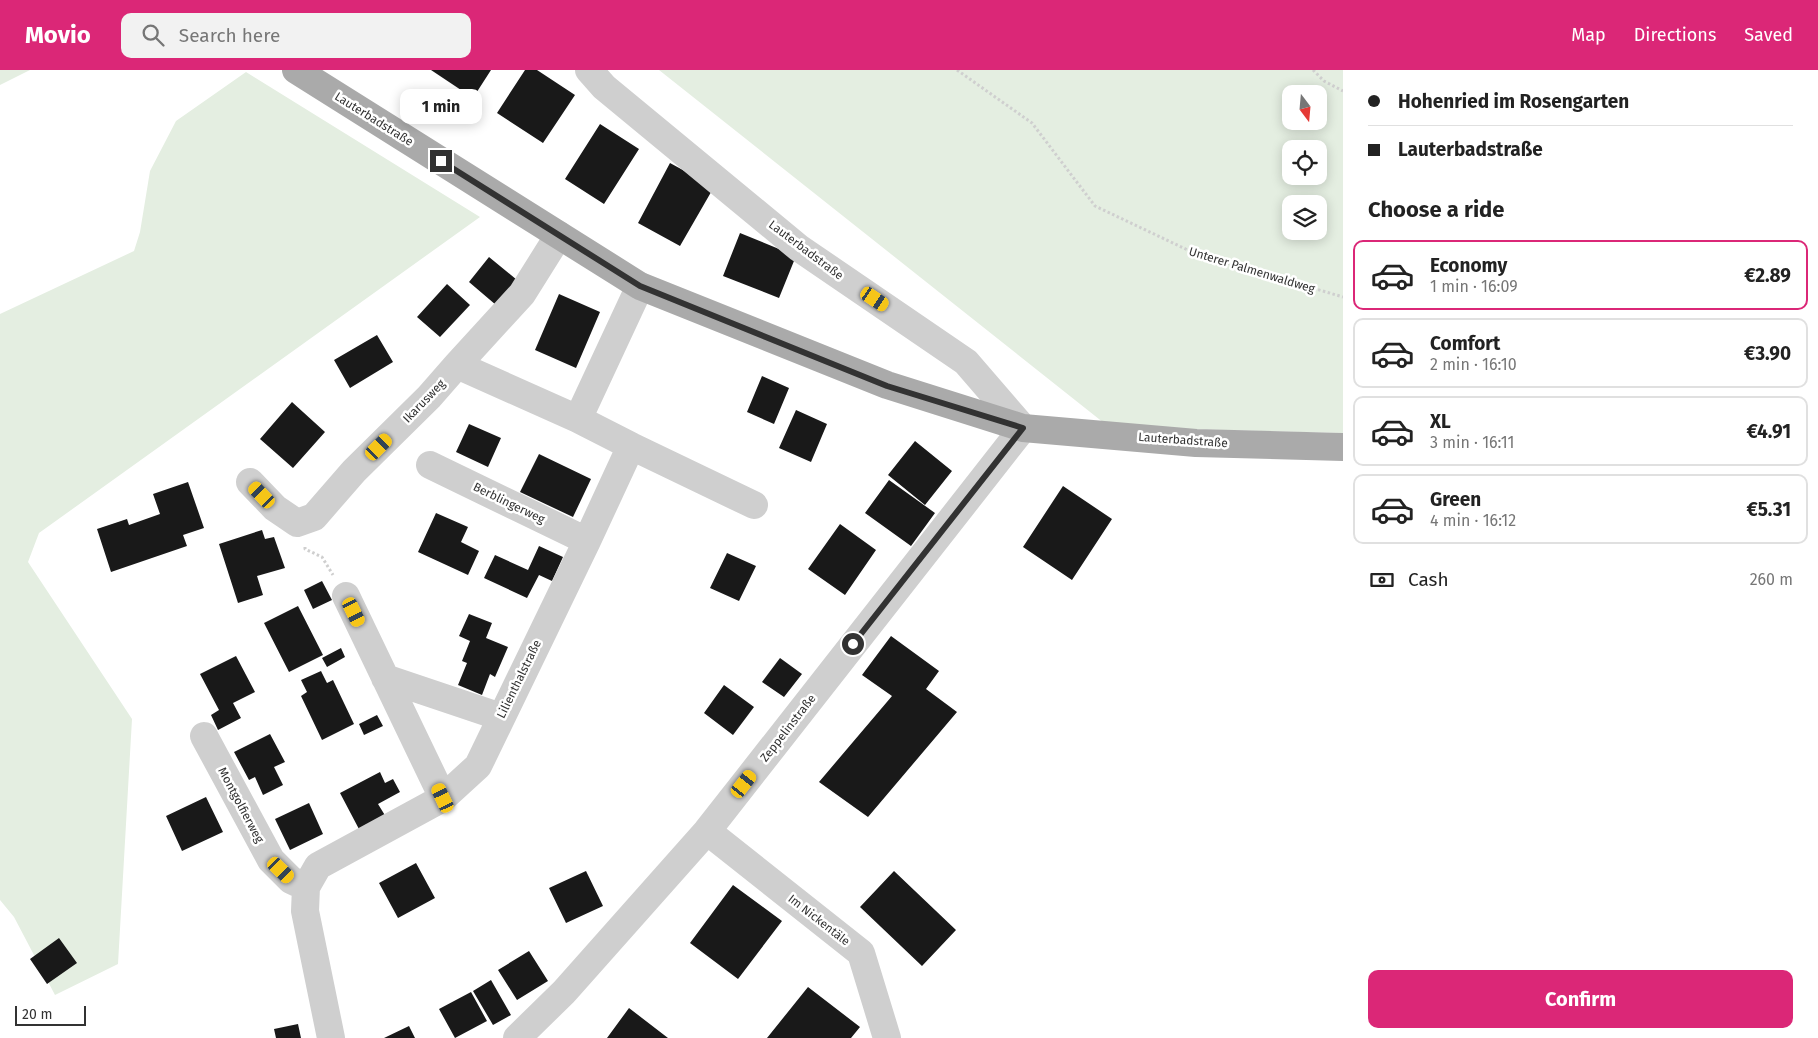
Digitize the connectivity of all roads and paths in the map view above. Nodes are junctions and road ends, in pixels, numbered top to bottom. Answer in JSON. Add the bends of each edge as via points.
{"nodes":[{"id":1,"x":296,"y":70,"type":"edge"},
{"id":2,"x":589,"y":70,"type":"edge"},
{"id":3,"x":957,"y":70,"type":"edge"},
{"id":4,"x":1313,"y":70,"type":"edge"},
{"id":5,"x":1343,"y":91,"type":"edge"},
{"id":6,"x":559,"y":235,"type":"junction"},
{"id":7,"x":640,"y":286,"type":"junction"},
{"id":8,"x":1343,"y":297,"type":"edge"},
{"id":9,"x":457,"y":365,"type":"junction"},
{"id":10,"x":578,"y":419,"type":"junction"},
{"id":11,"x":1023,"y":428,"type":"junction"},
{"id":12,"x":631,"y":446,"type":"junction"},
{"id":13,"x":1343,"y":447,"type":"edge"},
{"id":14,"x":430,"y":465,"type":"dead end"},
{"id":15,"x":250,"y":482,"type":"dead end"},
{"id":16,"x":754,"y":505,"type":"dead end"},
{"id":17,"x":296,"y":523,"type":"junction"},
{"id":18,"x":587,"y":541,"type":"junction"},
{"id":19,"x":346,"y":596,"type":"joint"},
{"id":20,"x":385,"y":678,"type":"junction"},
{"id":21,"x":501,"y":717,"type":"junction"},
{"id":22,"x":204,"y":736,"type":"dead end"},
{"id":23,"x":443,"y":798,"type":"junction"},
{"id":24,"x":707,"y":831,"type":"junction"},
{"id":25,"x":306,"y":887,"type":"junction"},
{"id":26,"x":331,"y":1038,"type":"edge"},
{"id":27,"x":517,"y":1038,"type":"edge"},
{"id":28,"x":887,"y":1038,"type":"edge"}],
"edges":[{"from":1,"to":6,"type":"main road","name":"Lauterbadstraße"},
{"from":2,"to":11,"type":"street","name":"Lauterbadstraße","via":[[604,87],[799,248],[966,362]]},
{"from":3,"to":8,"type":"path","name":"Unterer Palmenwaldweg","via":[[1032,124],[1095,206],[1194,253]]},
{"from":4,"to":5,"type":"path","via":[[1324,81]]},
{"from":6,"to":7,"type":"main road","name":"Lauterbadstraße"},
{"from":6,"to":9,"type":"street","name":"Ikarusweg","via":[[522,294]]},
{"from":7,"to":10,"type":"street"},
{"from":7,"to":11,"type":"main road","name":"Lauterbadstraße","via":[[887,386]]},
{"from":9,"to":10,"type":"street"},
{"from":9,"to":17,"type":"street","name":"Ikarusweg","via":[[314,517]]},
{"from":10,"to":12,"type":"street"},
{"from":11,"to":13,"type":"main road","name":"Lauterbadstraße","via":[[1196,442]]},
{"from":11,"to":24,"type":"street","name":"Zeppelinstraße"},
{"from":12,"to":16,"type":"street"},
{"from":12,"to":18,"type":"street","name":"Lilienthalstraße"},
{"from":14,"to":18,"type":"street","name":"Berblingerweg"},
{"from":15,"to":17,"type":"street","via":[[275,508]]},
{"from":17,"to":19,"type":"path","via":[[305,549],[322,557]]},
{"from":18,"to":21,"type":"street","name":"Lilienthalstraße"},
{"from":19,"to":20,"type":"street"},
{"from":20,"to":21,"type":"street"},
{"from":20,"to":23,"type":"street"},
{"from":21,"to":23,"type":"street","name":"Lilienthalstraße","via":[[478,766]]},
{"from":22,"to":25,"type":"street","name":"Montgolfierweg","via":[[271,860],[291,880]]},
{"from":23,"to":25,"type":"street","name":"Lilienthalstraße","via":[[318,866]]},
{"from":24,"to":27,"type":"street","name":"Zeppelinstraße","via":[[564,992]]},
{"from":24,"to":28,"type":"street","name":"Im Nickentäle","via":[[861,953]]},
{"from":25,"to":26,"type":"street","name":"Lilienthalstraße","via":[[305,911]]}]}
